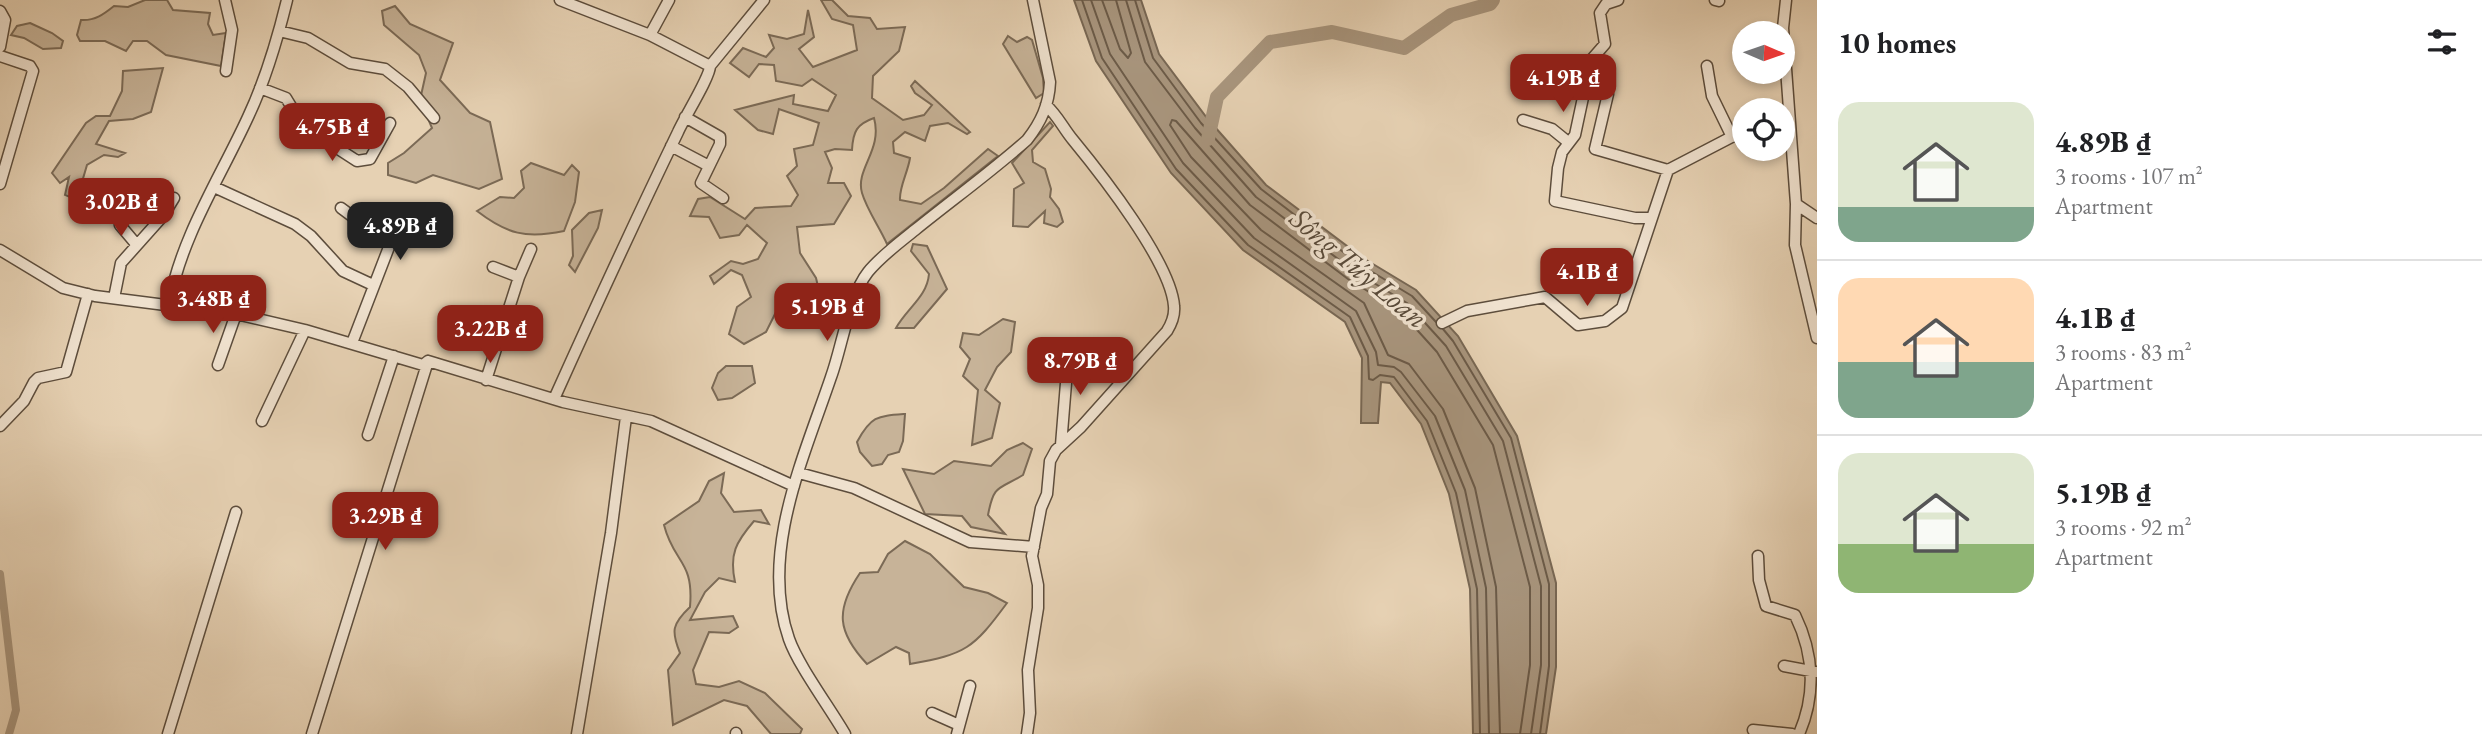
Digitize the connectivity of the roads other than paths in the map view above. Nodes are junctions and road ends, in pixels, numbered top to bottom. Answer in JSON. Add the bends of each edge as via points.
{"nodes":[{"id":1,"x":225,"y":0,"type":"edge"},
{"id":2,"x":287,"y":0,"type":"edge"},
{"id":3,"x":560,"y":0,"type":"edge"},
{"id":4,"x":669,"y":0,"type":"edge"},
{"id":5,"x":764,"y":0,"type":"edge"},
{"id":6,"x":1033,"y":0,"type":"edge"},
{"id":7,"x":1618,"y":0,"type":"edge"},
{"id":8,"x":1787,"y":0,"type":"edge"},
{"id":9,"x":0,"y":11,"type":"edge"},
{"id":10,"x":279,"y":30,"type":"junction"},
{"id":11,"x":650,"y":35,"type":"junction"},
{"id":12,"x":0,"y":47,"type":"edge"},
{"id":13,"x":0,"y":56,"type":"edge"},
{"id":14,"x":1707,"y":65,"type":"dead end"},
{"id":15,"x":710,"y":66,"type":"junction"},
{"id":16,"x":226,"y":71,"type":"dead end"},
{"id":17,"x":260,"y":88,"type":"junction"},
{"id":18,"x":1608,"y":94,"type":"dead end"},
{"id":19,"x":1785,"y":98,"type":"edge"},
{"id":20,"x":1046,"y":105,"type":"junction"},
{"id":21,"x":685,"y":117,"type":"junction"},
{"id":22,"x":434,"y":118,"type":"dead end"},
{"id":23,"x":1522,"y":120,"type":"dead end"},
{"id":24,"x":390,"y":122,"type":"dead end"},
{"id":25,"x":1732,"y":137,"type":"joint"},
{"id":26,"x":1568,"y":142,"type":"junction"},
{"id":27,"x":671,"y":146,"type":"junction"},
{"id":28,"x":1791,"y":161,"type":"edge"},
{"id":29,"x":709,"y":166,"type":"junction"},
{"id":30,"x":1668,"y":170,"type":"junction"},
{"id":31,"x":0,"y":184,"type":"edge"},
{"id":32,"x":214,"y":187,"type":"junction"},
{"id":33,"x":174,"y":198,"type":"dead end"},
{"id":34,"x":723,"y":198,"type":"dead end"},
{"id":35,"x":134,"y":204,"type":"dead end"},
{"id":36,"x":1796,"y":204,"type":"junction"},
{"id":37,"x":341,"y":208,"type":"dead end"},
{"id":38,"x":1650,"y":218,"type":"junction"},
{"id":39,"x":1817,"y":218,"type":"edge"},
{"id":40,"x":388,"y":219,"type":"dead end"},
{"id":41,"x":382,"y":238,"type":"junction"},
{"id":42,"x":136,"y":244,"type":"junction"},
{"id":43,"x":531,"y":248,"type":"dead end"},
{"id":44,"x":0,"y":250,"type":"edge"},
{"id":45,"x":493,"y":267,"type":"dead end"},
{"id":46,"x":519,"y":277,"type":"junction"},
{"id":47,"x":373,"y":285,"type":"junction"},
{"id":48,"x":88,"y":294,"type":"junction"},
{"id":49,"x":114,"y":298,"type":"junction"},
{"id":50,"x":169,"y":304,"type":"junction"},
{"id":51,"x":236,"y":314,"type":"junction"},
{"id":52,"x":1442,"y":323,"type":"dead end"},
{"id":53,"x":305,"y":330,"type":"junction"},
{"id":54,"x":1817,"y":338,"type":"edge"},
{"id":55,"x":352,"y":343,"type":"junction"},
{"id":56,"x":1069,"y":346,"type":"dead end"},
{"id":57,"x":394,"y":356,"type":"junction"},
{"id":58,"x":428,"y":361,"type":"junction"},
{"id":59,"x":218,"y":365,"type":"dead end"},
{"id":60,"x":486,"y":380,"type":"junction"},
{"id":61,"x":554,"y":399,"type":"junction"},
{"id":62,"x":626,"y":418,"type":"junction"},
{"id":63,"x":262,"y":421,"type":"dead end"},
{"id":64,"x":0,"y":426,"type":"edge"},
{"id":65,"x":368,"y":435,"type":"dead end"},
{"id":66,"x":1061,"y":445,"type":"junction"},
{"id":67,"x":799,"y":473,"type":"junction"},
{"id":68,"x":794,"y":486,"type":"junction"},
{"id":69,"x":236,"y":512,"type":"dead end"},
{"id":70,"x":1034,"y":547,"type":"junction"},
{"id":71,"x":1758,"y":556,"type":"dead end"},
{"id":72,"x":1784,"y":666,"type":"dead end"},
{"id":73,"x":1814,"y":672,"type":"edge"},
{"id":74,"x":971,"y":686,"type":"dead end"},
{"id":75,"x":932,"y":713,"type":"dead end"},
{"id":76,"x":958,"y":730,"type":"edge"},
{"id":77,"x":1753,"y":730,"type":"dead end"},
{"id":78,"x":168,"y":734,"type":"edge"},
{"id":79,"x":312,"y":734,"type":"edge"},
{"id":80,"x":577,"y":734,"type":"edge"},
{"id":81,"x":845,"y":734,"type":"edge"},
{"id":82,"x":1027,"y":734,"type":"edge"},
{"id":83,"x":1792,"y":734,"type":"edge"},
{"id":84,"x":1799,"y":734,"type":"edge"}],
"edges":[{"from":1,"to":16,"type":"street","via":[[232,30]]},
{"from":2,"to":10,"type":"street"},
{"from":3,"to":11,"type":"street"},
{"from":4,"to":11,"type":"street"},
{"from":5,"to":15,"type":"street"},
{"from":6,"to":20,"type":"street","via":[[1049,69]]},
{"from":7,"to":26,"type":"street","via":[[1602,7],[1605,44],[1591,60],[1575,135]]},
{"from":8,"to":19,"type":"street"},
{"from":9,"to":12,"type":"street","via":[[5,20]]},
{"from":10,"to":17,"type":"street"},
{"from":10,"to":22,"type":"street","via":[[308,38],[350,63],[385,69],[408,87]]},
{"from":11,"to":15,"type":"street"},
{"from":13,"to":31,"type":"street","via":[[33,71]]},
{"from":14,"to":25,"type":"street","via":[[1712,96]]},
{"from":15,"to":21,"type":"street","via":[[710,74]]},
{"from":17,"to":24,"type":"street","via":[[286,98],[303,126],[357,161],[370,159]]},
{"from":17,"to":32,"type":"street"},
{"from":18,"to":30,"type":"street","via":[[1595,149]]},
{"from":20,"to":66,"type":"street","via":[[1090,158],[1144,237],[1174,305],[1167,331]]},
{"from":20,"to":67,"type":"street","via":[[1027,140],[866,274]]},
{"from":21,"to":27,"type":"street"},
{"from":21,"to":29,"type":"street","via":[[720,137]]},
{"from":23,"to":26,"type":"street","via":[[1552,129]]},
{"from":25,"to":30,"type":"street"},
{"from":26,"to":38,"type":"street","via":[[1558,168],[1556,201]]},
{"from":27,"to":29,"type":"street"},
{"from":27,"to":61,"type":"street"},
{"from":28,"to":36,"type":"street"},
{"from":29,"to":34,"type":"street","via":[[702,185]]},
{"from":30,"to":38,"type":"street"},
{"from":32,"to":47,"type":"street","via":[[295,224],[344,271]]},
{"from":32,"to":50,"type":"street","via":[[193,230]]},
{"from":33,"to":42,"type":"street"},
{"from":35,"to":42,"type":"street","via":[[120,225]]},
{"from":36,"to":39,"type":"street"},
{"from":36,"to":54,"type":"street","via":[[1795,245]]},
{"from":37,"to":41,"type":"street"},
{"from":38,"to":52,"type":"street","via":[[1622,309],[1605,321],[1578,325],[1545,298],[1467,311]]},
{"from":40,"to":41,"type":"street","via":[[381,229]]},
{"from":41,"to":47,"type":"street","via":[[389,247]]},
{"from":42,"to":49,"type":"street","via":[[119,267]]},
{"from":43,"to":46,"type":"street"},
{"from":44,"to":48,"type":"street","via":[[54,285]]},
{"from":45,"to":46,"type":"street"},
{"from":46,"to":60,"type":"street"},
{"from":47,"to":55,"type":"street"},
{"from":48,"to":49,"type":"street"},
{"from":48,"to":64,"type":"street","via":[[66,372],[34,382],[24,401]]},
{"from":49,"to":50,"type":"street"},
{"from":50,"to":51,"type":"street"},
{"from":51,"to":53,"type":"street"},
{"from":51,"to":59,"type":"street"},
{"from":53,"to":55,"type":"street"},
{"from":53,"to":63,"type":"street"},
{"from":55,"to":57,"type":"street"},
{"from":56,"to":66,"type":"street"},
{"from":57,"to":58,"type":"street","via":[[423,365]]},
{"from":57,"to":65,"type":"street"},
{"from":58,"to":60,"type":"street"},
{"from":58,"to":79,"type":"street"},
{"from":60,"to":61,"type":"street"},
{"from":61,"to":62,"type":"street"},
{"from":62,"to":68,"type":"street","via":[[677,431]]},
{"from":62,"to":80,"type":"street"},
{"from":66,"to":70,"type":"street","via":[[1051,461]]},
{"from":67,"to":68,"type":"street"},
{"from":67,"to":70,"type":"street","via":[[854,488],[970,542]]},
{"from":68,"to":81,"type":"street","via":[[779,573],[784,623],[790,642]]},
{"from":69,"to":78,"type":"street"},
{"from":70,"to":82,"type":"street","via":[[1038,608],[1028,670]]},
{"from":71,"to":73,"type":"street","via":[[1766,606],[1795,615]]},
{"from":72,"to":73,"type":"street"},
{"from":73,"to":84,"type":"street"},
{"from":74,"to":76,"type":"street"},
{"from":75,"to":76,"type":"street"},
{"from":77,"to":83,"type":"street"}]}
